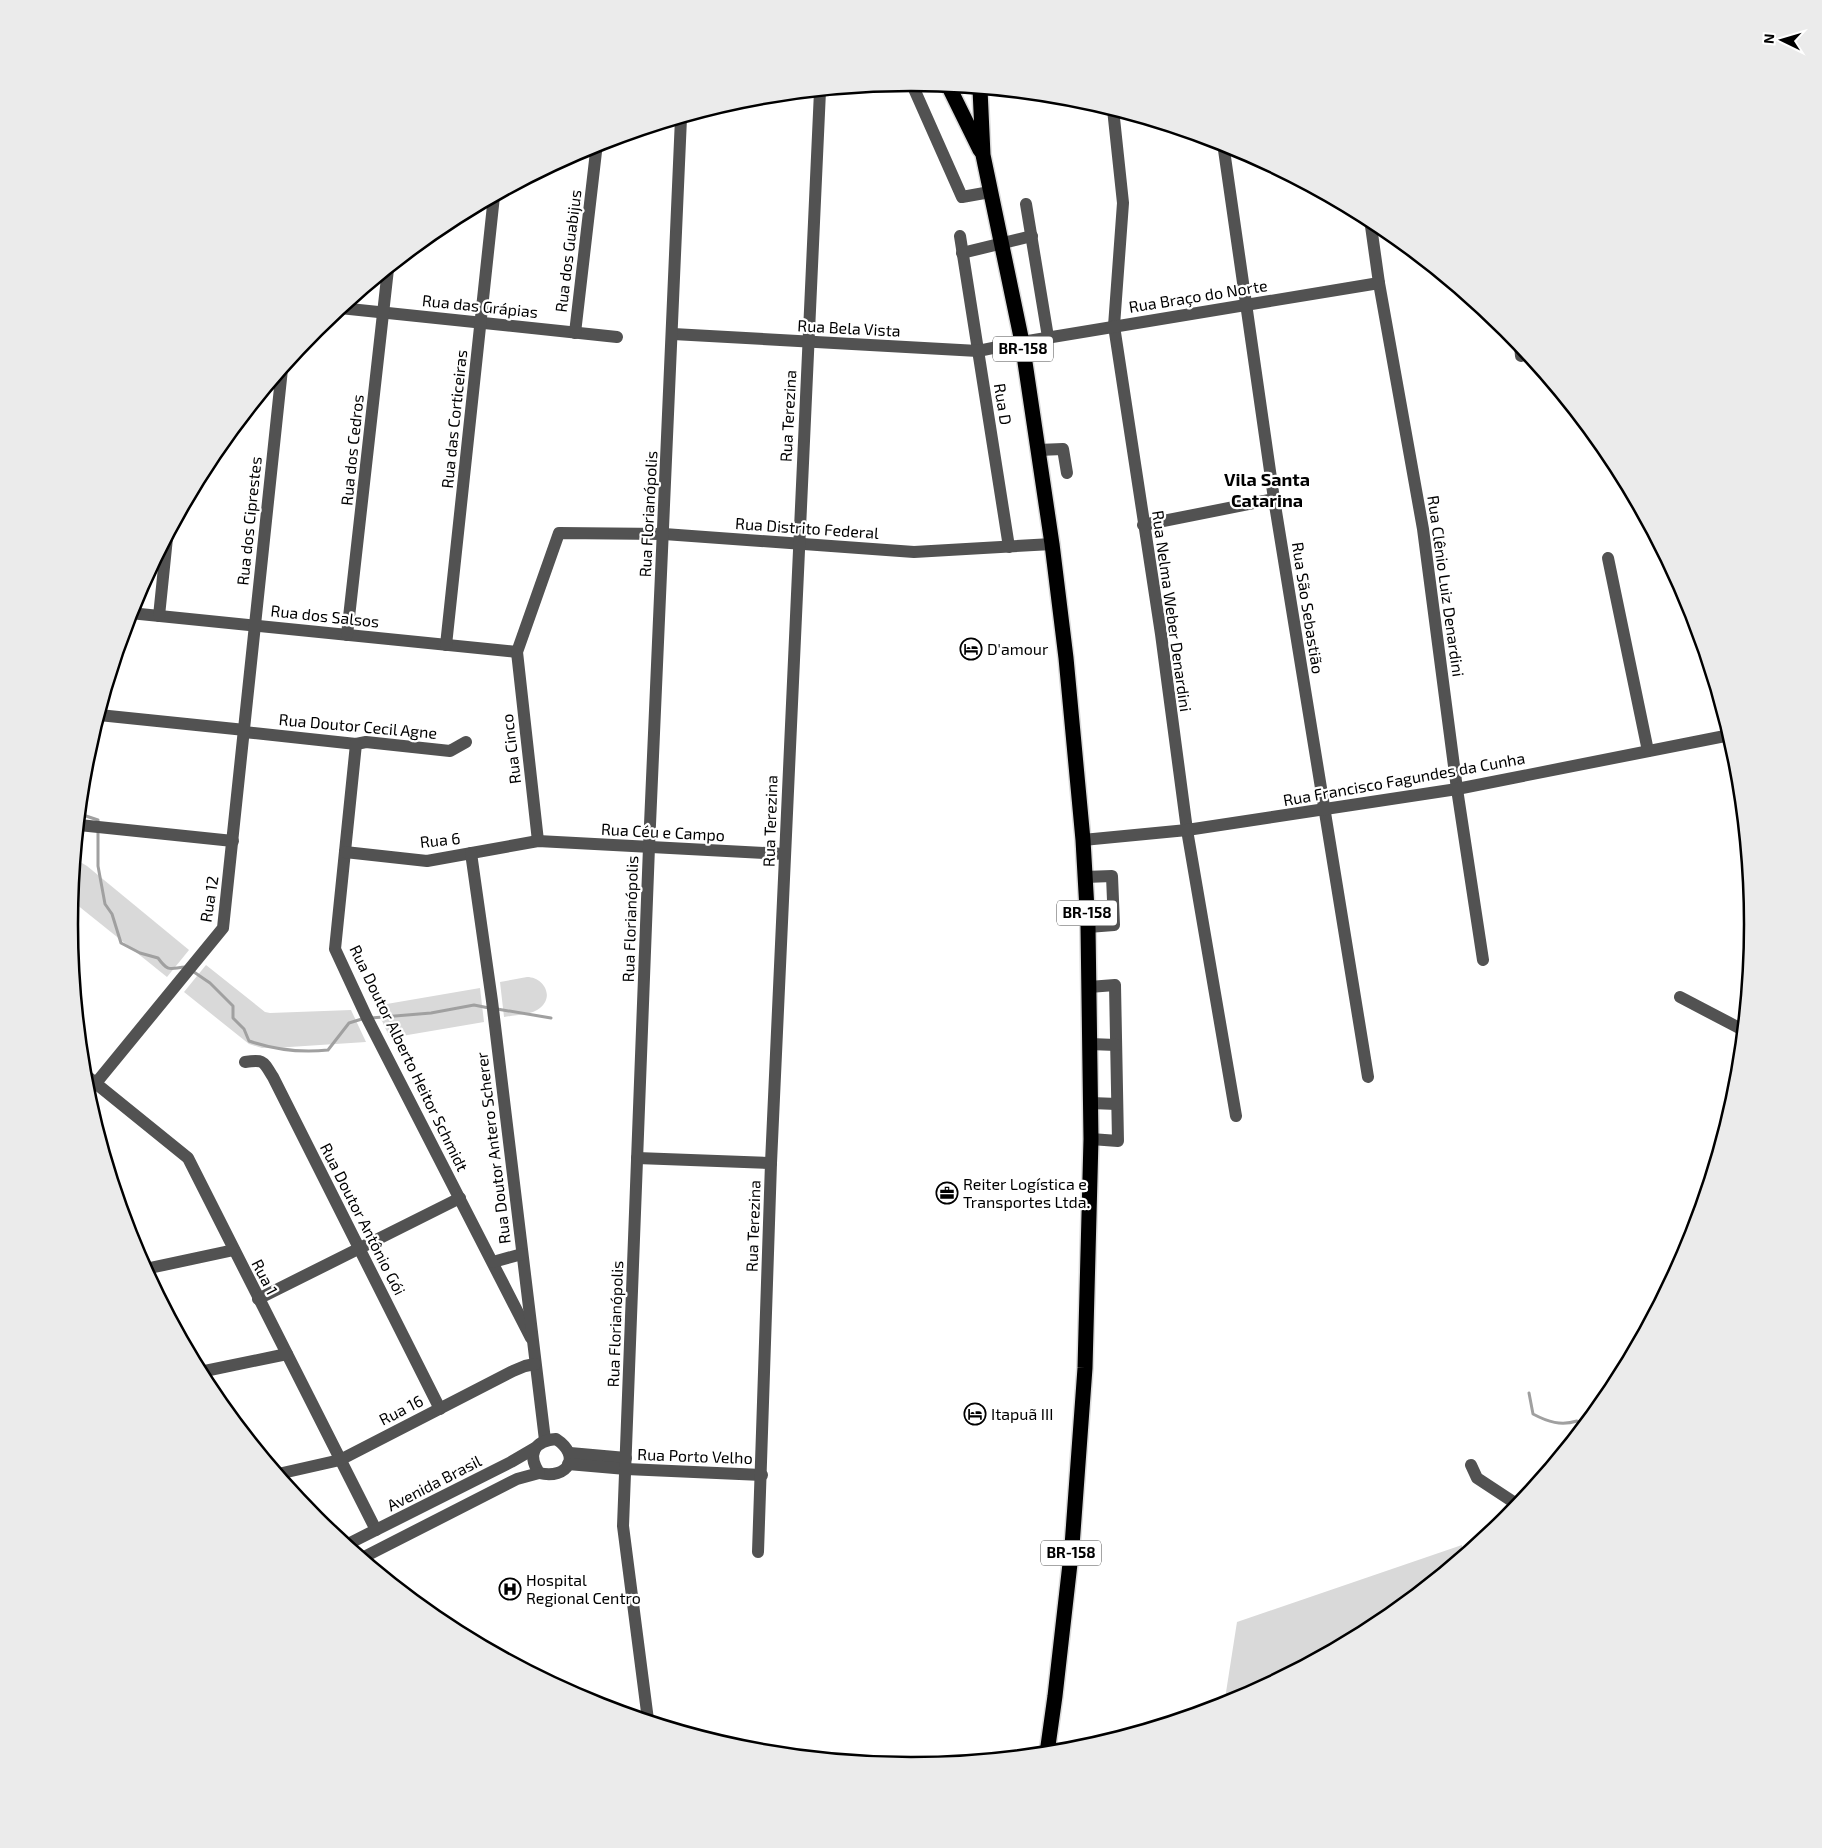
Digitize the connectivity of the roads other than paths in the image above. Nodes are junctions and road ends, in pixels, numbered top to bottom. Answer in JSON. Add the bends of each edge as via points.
{"nodes":[{"id":1,"x":915,"y":91,"type":"edge"},
{"id":2,"x":951,"y":92,"type":"edge"},
{"id":3,"x":980,"y":94,"type":"edge"},
{"id":4,"x":820,"y":96,"type":"edge"},
{"id":5,"x":1114,"y":116,"type":"edge"},
{"id":6,"x":681,"y":123,"type":"edge"},
{"id":7,"x":1224,"y":152,"type":"edge"},
{"id":8,"x":596,"y":153,"type":"edge"},
{"id":9,"x":983,"y":156,"type":"junction"},
{"id":10,"x":990,"y":192,"type":"junction"},
{"id":11,"x":493,"y":202,"type":"edge"},
{"id":12,"x":1026,"y":204,"type":"dead end"},
{"id":13,"x":1371,"y":229,"type":"edge"},
{"id":14,"x":960,"y":236,"type":"dead end"},
{"id":15,"x":1032,"y":236,"type":"junction"},
{"id":16,"x":1001,"y":244,"type":"junction"},
{"id":17,"x":962,"y":254,"type":"junction"},
{"id":18,"x":387,"y":276,"type":"edge"},
{"id":19,"x":1379,"y":283,"type":"junction"},
{"id":20,"x":1247,"y":304,"type":"junction"},
{"id":21,"x":349,"y":309,"type":"edge"},
{"id":22,"x":383,"y":312,"type":"junction"},
{"id":23,"x":481,"y":323,"type":"junction"},
{"id":24,"x":1114,"y":326,"type":"junction"},
{"id":25,"x":575,"y":333,"type":"junction"},
{"id":26,"x":673,"y":334,"type":"junction"},
{"id":27,"x":1048,"y":337,"type":"junction"},
{"id":28,"x":616,"y":338,"type":"dead end"},
{"id":29,"x":808,"y":342,"type":"junction"},
{"id":30,"x":1022,"y":342,"type":"junction"},
{"id":31,"x":978,"y":351,"type":"junction"},
{"id":32,"x":281,"y":378,"type":"edge"},
{"id":33,"x":1038,"y":450,"type":"junction"},
{"id":34,"x":1067,"y":473,"type":"dead end"},
{"id":35,"x":1274,"y":499,"type":"junction"},
{"id":36,"x":1143,"y":525,"type":"junction"},
{"id":37,"x":664,"y":534,"type":"junction"},
{"id":38,"x":798,"y":543,"type":"junction"},
{"id":39,"x":1052,"y":544,"type":"junction"},
{"id":40,"x":1009,"y":547,"type":"junction"},
{"id":41,"x":166,"y":550,"type":"edge"},
{"id":42,"x":1608,"y":558,"type":"dead end"},
{"id":43,"x":138,"y":614,"type":"edge"},
{"id":44,"x":158,"y":616,"type":"junction"},
{"id":45,"x":254,"y":626,"type":"junction"},
{"id":46,"x":348,"y":635,"type":"junction"},
{"id":47,"x":446,"y":645,"type":"junction"},
{"id":48,"x":517,"y":652,"type":"junction"},
{"id":49,"x":250,"y":676,"type":"joint"},
{"id":50,"x":104,"y":716,"type":"edge"},
{"id":51,"x":244,"y":731,"type":"junction"},
{"id":52,"x":1722,"y":736,"type":"edge"},
{"id":53,"x":466,"y":742,"type":"dead end"},
{"id":54,"x":356,"y":744,"type":"junction"},
{"id":55,"x":1648,"y":751,"type":"junction"},
{"id":56,"x":1457,"y":789,"type":"junction"},
{"id":57,"x":1324,"y":809,"type":"junction"},
{"id":58,"x":84,"y":826,"type":"edge"},
{"id":59,"x":1187,"y":830,"type":"junction"},
{"id":60,"x":233,"y":840,"type":"junction"},
{"id":61,"x":1083,"y":840,"type":"junction"},
{"id":62,"x":538,"y":841,"type":"junction"},
{"id":63,"x":649,"y":847,"type":"junction"},
{"id":64,"x":345,"y":852,"type":"junction"},
{"id":65,"x":471,"y":853,"type":"junction"},
{"id":66,"x":785,"y":854,"type":"junction"},
{"id":67,"x":1085,"y":877,"type":"junction"},
{"id":68,"x":1088,"y":926,"type":"junction"},
{"id":69,"x":1484,"y":960,"type":"dead end"},
{"id":70,"x":1089,"y":987,"type":"junction"},
{"id":71,"x":1680,"y":997,"type":"dead end"},
{"id":72,"x":1738,"y":1027,"type":"edge"},
{"id":73,"x":1090,"y":1044,"type":"junction"},
{"id":74,"x":1116,"y":1045,"type":"junction"},
{"id":75,"x":245,"y":1062,"type":"dead end"},
{"id":76,"x":1368,"y":1077,"type":"dead end"},
{"id":77,"x":93,"y":1081,"type":"edge"},
{"id":78,"x":96,"y":1083,"type":"junction"},
{"id":79,"x":1091,"y":1102,"type":"junction"},
{"id":80,"x":1117,"y":1104,"type":"junction"},
{"id":81,"x":1236,"y":1116,"type":"dead end"},
{"id":82,"x":1091,"y":1139,"type":"junction"},
{"id":83,"x":637,"y":1158,"type":"junction"},
{"id":84,"x":771,"y":1163,"type":"junction"},
{"id":85,"x":460,"y":1198,"type":"junction"},
{"id":86,"x":360,"y":1248,"type":"junction"},
{"id":87,"x":234,"y":1250,"type":"junction"},
{"id":88,"x":522,"y":1254,"type":"junction"},
{"id":89,"x":493,"y":1262,"type":"junction"},
{"id":90,"x":152,"y":1268,"type":"edge"},
{"id":91,"x":258,"y":1299,"type":"junction"},
{"id":92,"x":532,"y":1338,"type":"junction"},
{"id":93,"x":286,"y":1354,"type":"junction"},
{"id":94,"x":535,"y":1364,"type":"junction"},
{"id":95,"x":208,"y":1370,"type":"edge"},
{"id":96,"x":440,"y":1409,"type":"junction"},
{"id":97,"x":540,"y":1444,"type":"junction"},
{"id":98,"x":569,"y":1459,"type":"junction"},
{"id":99,"x":340,"y":1460,"type":"junction"},
{"id":100,"x":626,"y":1463,"type":"junction"},
{"id":101,"x":1471,"y":1465,"type":"dead end"},
{"id":102,"x":283,"y":1473,"type":"edge"},
{"id":103,"x":540,"y":1473,"type":"junction"},
{"id":104,"x":762,"y":1475,"type":"junction"},
{"id":105,"x":1511,"y":1501,"type":"edge"},
{"id":106,"x":376,"y":1530,"type":"junction"},
{"id":107,"x":352,"y":1542,"type":"edge"},
{"id":108,"x":758,"y":1552,"type":"dead end"},
{"id":109,"x":367,"y":1556,"type":"edge"},
{"id":110,"x":647,"y":1714,"type":"edge"},
{"id":111,"x":1048,"y":1745,"type":"edge"}],
"edges":[{"from":1,"to":10,"type":"street","via":[[962,197]]},
{"from":2,"to":9,"type":"highway","number":"BR-158"},
{"from":3,"to":9,"type":"highway","number":"BR-158"},
{"from":4,"to":29,"type":"street","name":"Rua Terezina"},
{"from":5,"to":24,"type":"street","name":"Rua Nelma Weber Denardini","via":[[1123,203]]},
{"from":6,"to":26,"type":"street","name":"Rua Florianópolis"},
{"from":7,"to":20,"type":"street","name":"Rua São Sebastião"},
{"from":8,"to":25,"type":"street","name":"Rua dos Guabijus"},
{"from":9,"to":10,"type":"highway","number":"BR-158"},
{"from":10,"to":16,"type":"highway","number":"BR-158"},
{"from":11,"to":23,"type":"street","name":"Rua das Corticeiras"},
{"from":12,"to":15,"type":"street"},
{"from":13,"to":19,"type":"street","name":"Rua Clênio Luiz Denardini"},
{"from":14,"to":17,"type":"street","name":"Rua D"},
{"from":15,"to":16,"type":"street"},
{"from":15,"to":27,"type":"street"},
{"from":16,"to":17,"type":"street"},
{"from":16,"to":30,"type":"highway","number":"BR-158"},
{"from":17,"to":31,"type":"street","name":"Rua D"},
{"from":18,"to":22,"type":"street","name":"Rua dos Cedros"},
{"from":19,"to":20,"type":"street","name":"Rua Braço do Norte"},
{"from":19,"to":56,"type":"street","name":"Rua Clênio Luiz Denardini","via":[[1423,529]]},
{"from":20,"to":24,"type":"street","name":"Rua Braço do Norte"},
{"from":20,"to":35,"type":"street","name":"Rua São Sebastião"},
{"from":21,"to":22,"type":"street","name":"Rua das Grápias"},
{"from":22,"to":23,"type":"street","name":"Rua das Grápias"},
{"from":22,"to":46,"type":"street","name":"Rua dos Cedros"},
{"from":23,"to":25,"type":"street","name":"Rua das Grápias"},
{"from":23,"to":47,"type":"street","name":"Rua das Corticeiras"},
{"from":24,"to":27,"type":"street","name":"Rua Braço do Norte"},
{"from":24,"to":36,"type":"street","name":"Rua Nelma Weber Denardini"},
{"from":25,"to":28,"type":"street","name":"Rua das Grápias"},
{"from":26,"to":29,"type":"street","name":"Rua Bela Vista"},
{"from":26,"to":37,"type":"street","name":"Rua Florianópolis"},
{"from":27,"to":30,"type":"street","name":"Rua Braço do Norte"},
{"from":29,"to":31,"type":"street","name":"Rua Bela Vista"},
{"from":29,"to":38,"type":"street","name":"Rua Terezina"},
{"from":30,"to":31,"type":"street","name":"Rua Bela Vista"},
{"from":30,"to":33,"type":"highway","number":"BR-158"},
{"from":31,"to":40,"type":"street","name":"Rua D"},
{"from":32,"to":45,"type":"street","name":"Rua dos Ciprestes"},
{"from":33,"to":34,"type":"street","via":[[1063,449]]},
{"from":33,"to":39,"type":"highway","number":"BR-158"},
{"from":35,"to":36,"type":"street"},
{"from":35,"to":57,"type":"street","name":"Rua São Sebastião"},
{"from":36,"to":59,"type":"street","name":"Rua Nelma Weber Denardini"},
{"from":37,"to":38,"type":"street","name":"Rua Distrito Federal"},
{"from":37,"to":48,"type":"street","name":"Rua Distrito Federal","via":[[559,532]]},
{"from":37,"to":63,"type":"street","name":"Rua Florianópolis"},
{"from":38,"to":40,"type":"street","name":"Rua Distrito Federal","via":[[914,552]]},
{"from":38,"to":66,"type":"street","name":"Rua Terezina"},
{"from":39,"to":40,"type":"street","name":"Rua Distrito Federal"},
{"from":39,"to":61,"type":"highway","number":"BR-158"},
{"from":41,"to":44,"type":"street"},
{"from":42,"to":55,"type":"street"},
{"from":43,"to":44,"type":"street","name":"Rua dos Salsos"},
{"from":44,"to":45,"type":"street","name":"Rua dos Salsos"},
{"from":45,"to":46,"type":"street","name":"Rua dos Salsos"},
{"from":45,"to":49,"type":"street","name":"Rua dos Ciprestes"},
{"from":46,"to":47,"type":"street","name":"Rua dos Salsos"},
{"from":47,"to":48,"type":"street","name":"Rua dos Salsos"},
{"from":48,"to":62,"type":"street","name":"Rua Cinco"},
{"from":49,"to":51,"type":"street","name":"Rua 12"},
{"from":50,"to":51,"type":"street","name":"Rua Doutor Cecil Agne"},
{"from":51,"to":54,"type":"street","name":"Rua Doutor Cecil Agne"},
{"from":51,"to":60,"type":"street","name":"Rua 12"},
{"from":52,"to":55,"type":"street","name":"Rua Francisco Fagundes da Cunha"},
{"from":53,"to":54,"type":"street","name":"Rua Doutor Cecil Agne","via":[[450,751],[366,742]]},
{"from":54,"to":64,"type":"street","name":"Rua Doutor Alberto Heitor Schmidt"},
{"from":55,"to":56,"type":"street","name":"Rua Francisco Fagundes da Cunha"},
{"from":56,"to":57,"type":"street","name":"Rua Francisco Fagundes da Cunha"},
{"from":56,"to":69,"type":"street","name":"Rua Clênio Luiz Denardini"},
{"from":57,"to":59,"type":"street","name":"Rua Francisco Fagundes da Cunha"},
{"from":57,"to":76,"type":"street","name":"Rua São Sebastião"},
{"from":58,"to":60,"type":"street"},
{"from":59,"to":61,"type":"street","name":"Rua Francisco Fagundes da Cunha"},
{"from":59,"to":81,"type":"street","name":"Rua Nelma Weber Denardini"},
{"from":60,"to":78,"type":"street","name":"Rua 12","via":[[224,928]]},
{"from":61,"to":67,"type":"highway","number":"BR-158"},
{"from":62,"to":63,"type":"street","name":"Rua Céu e Campo"},
{"from":62,"to":65,"type":"street","name":"Rua 6"},
{"from":63,"to":66,"type":"street","name":"Rua Céu e Campo"},
{"from":63,"to":83,"type":"street","name":"Rua Florianópolis"},
{"from":64,"to":65,"type":"street","name":"Rua 6","via":[[427,861]]},
{"from":64,"to":85,"type":"street","name":"Rua Doutor Alberto Heitor Schmidt","via":[[335,949]]},
{"from":65,"to":88,"type":"street","name":"Rua Doutor Antero Scherer"},
{"from":66,"to":84,"type":"street","name":"Rua Terezina"},
{"from":67,"to":68,"type":"highway","number":"BR-158"},
{"from":67,"to":68,"type":"street","via":[[1112,876],[1114,925]]},
{"from":68,"to":70,"type":"highway","number":"BR-158"},
{"from":70,"to":73,"type":"highway","number":"BR-158"},
{"from":70,"to":74,"type":"street","via":[[1115,985]]},
{"from":71,"to":72,"type":"street"},
{"from":73,"to":74,"type":"street"},
{"from":73,"to":79,"type":"highway","number":"BR-158"},
{"from":74,"to":80,"type":"street"},
{"from":75,"to":86,"type":"street","name":"Rua Doutor Antônio Gói","via":[[264,1062]]},
{"from":77,"to":78,"type":"street","name":"Rua 1"},
{"from":78,"to":87,"type":"street","name":"Rua 1","via":[[188,1158]]},
{"from":79,"to":80,"type":"street"},
{"from":79,"to":82,"type":"highway","number":"BR-158"},
{"from":80,"to":82,"type":"street","via":[[1118,1141]]},
{"from":82,"to":111,"type":"highway","number":"BR-158","via":[[1085,1368],[1078,1468]]},
{"from":83,"to":84,"type":"street"},
{"from":83,"to":100,"type":"street","name":"Rua Florianópolis"},
{"from":84,"to":104,"type":"street","name":"Rua Terezina"},
{"from":85,"to":86,"type":"street"},
{"from":85,"to":89,"type":"street","name":"Rua Doutor Alberto Heitor Schmidt"},
{"from":86,"to":91,"type":"street"},
{"from":86,"to":96,"type":"street","name":"Rua Doutor Antônio Gói"},
{"from":87,"to":90,"type":"street"},
{"from":87,"to":91,"type":"street","name":"Rua 1"},
{"from":88,"to":89,"type":"street"},
{"from":88,"to":92,"type":"street","name":"Rua Doutor Antero Scherer"},
{"from":89,"to":92,"type":"street","name":"Rua Doutor Alberto Heitor Schmidt"},
{"from":91,"to":93,"type":"street","name":"Rua 1"},
{"from":92,"to":94,"type":"street","name":"Rua Doutor Antero Scherer"},
{"from":93,"to":95,"type":"street"},
{"from":93,"to":99,"type":"street","name":"Rua 1"},
{"from":94,"to":96,"type":"street","name":"Rua 16"},
{"from":94,"to":97,"type":"street","name":"Rua Doutor Antero Scherer"},
{"from":96,"to":99,"type":"street","name":"Rua 16"},
{"from":97,"to":98,"type":"street","via":[[556,1439],[565,1445]]},
{"from":97,"to":103,"type":"street","via":[[533,1455]]},
{"from":97,"to":106,"type":"street","name":"Avenida Brasil"},
{"from":98,"to":100,"type":"street"},
{"from":98,"to":103,"type":"street","via":[[562,1472],[554,1475]]},
{"from":99,"to":102,"type":"street","name":"Rua 16"},
{"from":99,"to":106,"type":"street","name":"Rua 1"},
{"from":100,"to":104,"type":"street","name":"Rua Porto Velho"},
{"from":100,"to":110,"type":"street","name":"Rua Florianópolis","via":[[624,1540]]},
{"from":101,"to":105,"type":"street","via":[[1478,1478]]},
{"from":103,"to":109,"type":"street","via":[[517,1479]]},
{"from":104,"to":108,"type":"street","name":"Rua Terezina"},
{"from":106,"to":107,"type":"street","name":"Avenida Brasil"}]}
